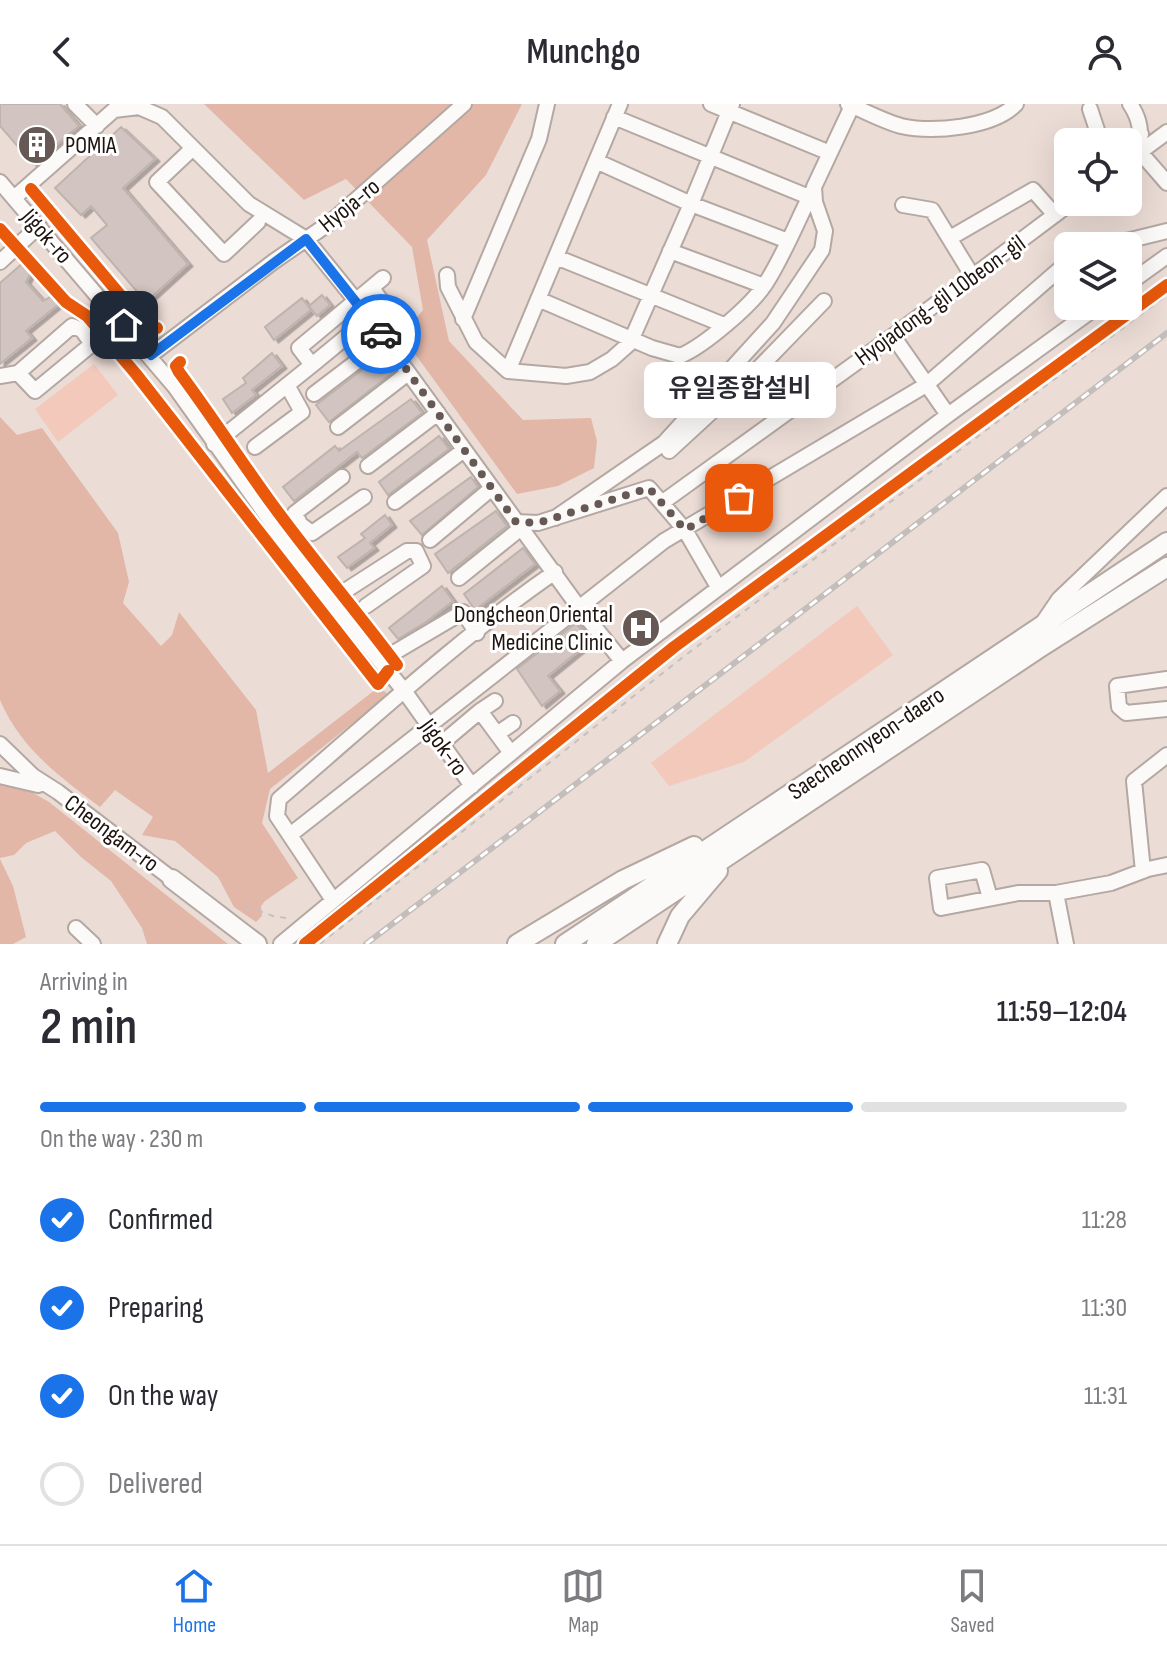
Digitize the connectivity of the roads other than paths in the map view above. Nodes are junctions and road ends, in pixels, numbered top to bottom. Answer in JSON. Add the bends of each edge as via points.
{"nodes":[{"id":1,"x":75,"y":104,"type":"edge"},
{"id":2,"x":464,"y":104,"type":"edge"},
{"id":3,"x":547,"y":104,"type":"edge"},
{"id":4,"x":711,"y":104,"type":"edge"},
{"id":5,"x":1016,"y":104,"type":"edge"},
{"id":6,"x":1130,"y":104,"type":"edge"},
{"id":7,"x":850,"y":105,"type":"edge"},
{"id":8,"x":113,"y":107,"type":"edge"},
{"id":9,"x":730,"y":108,"type":"edge"},
{"id":10,"x":1090,"y":109,"type":"dead end"},
{"id":11,"x":617,"y":111,"type":"edge"},
{"id":12,"x":97,"y":126,"type":"junction"},
{"id":13,"x":1096,"y":128,"type":"edge"},
{"id":14,"x":1140,"y":128,"type":"edge"},
{"id":15,"x":1167,"y":132,"type":"edge"},
{"id":16,"x":193,"y":148,"type":"junction"},
{"id":17,"x":1142,"y":151,"type":"edge"},
{"id":18,"x":830,"y":153,"type":"junction"},
{"id":19,"x":710,"y":157,"type":"junction"},
{"id":20,"x":596,"y":161,"type":"junction"},
{"id":21,"x":1142,"y":163,"type":"edge"},
{"id":22,"x":0,"y":182,"type":"edge"},
{"id":23,"x":1167,"y":183,"type":"edge"},
{"id":24,"x":812,"y":192,"type":"junction"},
{"id":25,"x":14,"y":198,"type":"junction"},
{"id":26,"x":691,"y":204,"type":"junction"},
{"id":27,"x":903,"y":205,"type":"dead end"},
{"id":28,"x":1054,"y":214,"type":"edge"},
{"id":29,"x":1054,"y":216,"type":"edge"},
{"id":30,"x":258,"y":222,"type":"dead end"},
{"id":31,"x":39,"y":226,"type":"junction"},
{"id":32,"x":1167,"y":231,"type":"edge"},
{"id":33,"x":1142,"y":237,"type":"edge"},
{"id":34,"x":950,"y":238,"type":"junction"},
{"id":35,"x":306,"y":239,"type":"junction"},
{"id":36,"x":788,"y":241,"type":"junction"},
{"id":37,"x":670,"y":251,"type":"junction"},
{"id":38,"x":1167,"y":256,"type":"edge"},
{"id":39,"x":556,"y":257,"type":"junction"},
{"id":40,"x":0,"y":262,"type":"edge"},
{"id":41,"x":1054,"y":274,"type":"edge"},
{"id":42,"x":1142,"y":274,"type":"edge"},
{"id":43,"x":447,"y":275,"type":"dead end"},
{"id":44,"x":973,"y":277,"type":"junction"},
{"id":45,"x":764,"y":286,"type":"junction"},
{"id":46,"x":650,"y":296,"type":"junction"},
{"id":47,"x":538,"y":299,"type":"junction"},
{"id":48,"x":824,"y":301,"type":"dead end"},
{"id":49,"x":354,"y":304,"type":"junction"},
{"id":50,"x":463,"y":319,"type":"junction"},
{"id":51,"x":1079,"y":320,"type":"edge"},
{"id":52,"x":398,"y":324,"type":"dead end"},
{"id":53,"x":724,"y":325,"type":"junction"},
{"id":54,"x":893,"y":336,"type":"junction"},
{"id":55,"x":631,"y":339,"type":"junction"},
{"id":56,"x":385,"y":340,"type":"junction"},
{"id":57,"x":151,"y":355,"type":"junction"},
{"id":58,"x":312,"y":365,"type":"junction"},
{"id":59,"x":508,"y":371,"type":"junction"},
{"id":60,"x":18,"y":373,"type":"junction"},
{"id":61,"x":408,"y":373,"type":"junction"},
{"id":62,"x":0,"y":376,"type":"edge"},
{"id":63,"x":287,"y":385,"type":"junction"},
{"id":64,"x":926,"y":385,"type":"junction"},
{"id":65,"x":314,"y":394,"type":"dead end"},
{"id":66,"x":261,"y":406,"type":"junction"},
{"id":67,"x":438,"y":413,"type":"junction"},
{"id":68,"x":948,"y":415,"type":"junction"},
{"id":69,"x":338,"y":427,"type":"dead end"},
{"id":70,"x":278,"y":430,"type":"junction"},
{"id":71,"x":214,"y":444,"type":"junction"},
{"id":72,"x":660,"y":446,"type":"junction"},
{"id":73,"x":255,"y":447,"type":"dead end"},
{"id":74,"x":464,"y":450,"type":"junction"},
{"id":75,"x":368,"y":466,"type":"dead end"},
{"id":76,"x":342,"y":477,"type":"dead end"},
{"id":77,"x":492,"y":488,"type":"junction"},
{"id":78,"x":1167,"y":496,"type":"edge"},
{"id":79,"x":364,"y":497,"type":"dead end"},
{"id":80,"x":395,"y":502,"type":"dead end"},
{"id":81,"x":663,"y":502,"type":"junction"},
{"id":82,"x":555,"y":518,"type":"junction"},
{"id":83,"x":300,"y":524,"type":"junction"},
{"id":84,"x":519,"y":525,"type":"junction"},
{"id":85,"x":685,"y":530,"type":"junction"},
{"id":86,"x":282,"y":538,"type":"junction"},
{"id":87,"x":430,"y":540,"type":"dead end"},
{"id":88,"x":1167,"y":542,"type":"edge"},
{"id":89,"x":1167,"y":567,"type":"edge"},
{"id":90,"x":555,"y":572,"type":"junction"},
{"id":91,"x":371,"y":574,"type":"junction"},
{"id":92,"x":459,"y":578,"type":"dead end"},
{"id":93,"x":718,"y":587,"type":"junction"},
{"id":94,"x":384,"y":593,"type":"junction"},
{"id":95,"x":331,"y":600,"type":"junction"},
{"id":96,"x":366,"y":606,"type":"dead end"},
{"id":97,"x":580,"y":609,"type":"junction"},
{"id":98,"x":1040,"y":628,"type":"junction"},
{"id":99,"x":477,"y":633,"type":"junction"},
{"id":100,"x":380,"y":661,"type":"junction"},
{"id":101,"x":622,"y":661,"type":"junction"},
{"id":102,"x":1167,"y":679,"type":"edge"},
{"id":103,"x":405,"y":692,"type":"junction"},
{"id":104,"x":495,"y":701,"type":"dead end"},
{"id":105,"x":1167,"y":709,"type":"edge"},
{"id":106,"x":480,"y":711,"type":"junction"},
{"id":107,"x":513,"y":723,"type":"dead end"},
{"id":108,"x":428,"y":725,"type":"junction"},
{"id":109,"x":497,"y":734,"type":"junction"},
{"id":110,"x":442,"y":743,"type":"junction"},
{"id":111,"x":0,"y":744,"type":"edge"},
{"id":112,"x":511,"y":753,"type":"junction"},
{"id":113,"x":1167,"y":755,"type":"edge"},
{"id":114,"x":0,"y":776,"type":"edge"},
{"id":115,"x":472,"y":786,"type":"junction"},
{"id":116,"x":58,"y":792,"type":"junction"},
{"id":117,"x":754,"y":817,"type":"junction"},
{"id":118,"x":772,"y":825,"type":"junction"},
{"id":119,"x":290,"y":835,"type":"junction"},
{"id":120,"x":1167,"y":865,"type":"edge"},
{"id":121,"x":1143,"y":871,"type":"junction"},
{"id":122,"x":172,"y":879,"type":"joint"},
{"id":123,"x":1056,"y":893,"type":"junction"},
{"id":124,"x":990,"y":898,"type":"dead end"},
{"id":125,"x":333,"y":900,"type":"junction"},
{"id":126,"x":76,"y":928,"type":"dead end"},
{"id":127,"x":93,"y":944,"type":"edge"},
{"id":128,"x":257,"y":944,"type":"edge"},
{"id":129,"x":281,"y":944,"type":"edge"},
{"id":130,"x":517,"y":944,"type":"edge"},
{"id":131,"x":565,"y":944,"type":"edge"},
{"id":132,"x":596,"y":944,"type":"edge"},
{"id":133,"x":667,"y":944,"type":"edge"},
{"id":134,"x":1066,"y":944,"type":"edge"}],
"edges":[{"from":1,"to":12,"type":"street"},
{"from":2,"to":35,"type":"street","name":"Hyoja-ro"},
{"from":3,"to":50,"type":"street","via":[[539,139]]},
{"from":4,"to":9,"type":"street"},
{"from":5,"to":7,"type":"street","via":[[983,123],[946,128],[902,126]]},
{"from":6,"to":14,"type":"street"},
{"from":7,"to":18,"type":"street"},
{"from":8,"to":12,"type":"street"},
{"from":8,"to":16,"type":"street","via":[[148,109]]},
{"from":9,"to":18,"type":"street"},
{"from":9,"to":19,"type":"street"},
{"from":10,"to":13,"type":"street"},
{"from":11,"to":19,"type":"street"},
{"from":11,"to":20,"type":"street"},
{"from":12,"to":25,"type":"street"},
{"from":15,"to":17,"type":"street"},
{"from":16,"to":30,"type":"street","via":[[157,182],[224,254]]},
{"from":16,"to":35,"type":"street","via":[[249,204]]},
{"from":18,"to":24,"type":"street"},
{"from":19,"to":24,"type":"street"},
{"from":19,"to":26,"type":"street"},
{"from":20,"to":26,"type":"street"},
{"from":20,"to":39,"type":"street"},
{"from":21,"to":23,"type":"street"},
{"from":22,"to":25,"type":"street","name":"Jigok-ro"},
{"from":24,"to":36,"type":"street"},
{"from":24,"to":72,"type":"street","via":[[825,231],[822,250],[773,323]]},
{"from":25,"to":31,"type":"street","name":"Jigok-ro"},
{"from":26,"to":36,"type":"street"},
{"from":26,"to":37,"type":"street"},
{"from":27,"to":34,"type":"street","via":[[932,210]]},
{"from":28,"to":34,"type":"street","via":[[1033,190]]},
{"from":29,"to":44,"type":"street","name":"Hyojadong-gil 10beon-gil"},
{"from":31,"to":40,"type":"street"},
{"from":31,"to":57,"type":"street","name":"Jigok-ro"},
{"from":32,"to":33,"type":"street"},
{"from":34,"to":44,"type":"street"},
{"from":35,"to":49,"type":"street"},
{"from":35,"to":57,"type":"street","name":"Hyoja-ro"},
{"from":36,"to":45,"type":"street"},
{"from":37,"to":45,"type":"street"},
{"from":37,"to":46,"type":"street"},
{"from":38,"to":42,"type":"street"},
{"from":39,"to":46,"type":"street"},
{"from":39,"to":47,"type":"street"},
{"from":41,"to":64,"type":"street"},
{"from":43,"to":50,"type":"street"},
{"from":44,"to":54,"type":"street","name":"Hyojadong-gil 10beon-gil"},
{"from":45,"to":53,"type":"street"},
{"from":46,"to":53,"type":"street"},
{"from":46,"to":55,"type":"street"},
{"from":47,"to":55,"type":"street"},
{"from":47,"to":59,"type":"street"},
{"from":48,"to":72,"type":"street","via":[[668,452]]},
{"from":49,"to":52,"type":"street","via":[[378,283]]},
{"from":49,"to":56,"type":"street"},
{"from":49,"to":58,"type":"street","via":[[363,323]]},
{"from":49,"to":58,"type":"street","via":[[299,348]]},
{"from":50,"to":59,"type":"street","via":[[476,342]]},
{"from":51,"to":68,"type":"street"},
{"from":53,"to":55,"type":"street","via":[[680,356]]},
{"from":54,"to":64,"type":"street"},
{"from":54,"to":81,"type":"street","name":"Hyojadong-gil 10beon-gil"},
{"from":55,"to":59,"type":"street","via":[[590,372],[566,376]]},
{"from":56,"to":61,"type":"street"},
{"from":56,"to":65,"type":"street"},
{"from":57,"to":71,"type":"street","name":"Jigok-ro"},
{"from":58,"to":63,"type":"street"},
{"from":60,"to":60,"type":"street","via":[[35,391],[92,344],[72,326]]},
{"from":60,"to":62,"type":"street"},
{"from":61,"to":67,"type":"street"},
{"from":61,"to":69,"type":"street"},
{"from":63,"to":66,"type":"street"},
{"from":63,"to":70,"type":"street","via":[[302,412]]},
{"from":64,"to":68,"type":"street"},
{"from":64,"to":85,"type":"street"},
{"from":66,"to":70,"type":"street"},
{"from":66,"to":71,"type":"street"},
{"from":67,"to":74,"type":"street"},
{"from":67,"to":75,"type":"street"},
{"from":68,"to":93,"type":"street"},
{"from":70,"to":73,"type":"street"},
{"from":71,"to":86,"type":"street","name":"Jigok-ro"},
{"from":72,"to":82,"type":"street"},
{"from":74,"to":77,"type":"street"},
{"from":74,"to":80,"type":"street"},
{"from":76,"to":83,"type":"street","via":[[295,513]]},
{"from":77,"to":84,"type":"street"},
{"from":77,"to":87,"type":"street"},
{"from":78,"to":98,"type":"street","via":[[1059,599]]},
{"from":79,"to":83,"type":"street","via":[[312,533]]},
{"from":81,"to":82,"type":"street","via":[[649,488]]},
{"from":81,"to":85,"type":"street"},
{"from":82,"to":84,"type":"street"},
{"from":83,"to":86,"type":"street"},
{"from":84,"to":90,"type":"street"},
{"from":84,"to":92,"type":"street"},
{"from":85,"to":93,"type":"street"},
{"from":85,"to":97,"type":"street"},
{"from":86,"to":95,"type":"street","name":"Jigok-ro"},
{"from":88,"to":98,"type":"main road","name":"Saecheonnyeon-daero"},
{"from":89,"to":118,"type":"main road","name":"Saecheonnyeon-daero"},
{"from":90,"to":97,"type":"street"},
{"from":90,"to":99,"type":"street"},
{"from":91,"to":94,"type":"street"},
{"from":91,"to":94,"type":"street","via":[[407,551],[416,551],[423,566]]},
{"from":91,"to":95,"type":"street"},
{"from":93,"to":101,"type":"street"},
{"from":94,"to":96,"type":"street"},
{"from":95,"to":100,"type":"street","name":"Jigok-ro"},
{"from":97,"to":101,"type":"street"},
{"from":97,"to":108,"type":"street"},
{"from":98,"to":117,"type":"main road","name":"Saecheonnyeon-daero"},
{"from":99,"to":100,"type":"street","via":[[463,612]]},
{"from":99,"to":103,"type":"street"},
{"from":100,"to":103,"type":"street","name":"Jigok-ro"},
{"from":101,"to":112,"type":"street"},
{"from":102,"to":105,"type":"street","via":[[1117,686],[1119,707],[1126,713]]},
{"from":103,"to":108,"type":"street","name":"Jigok-ro"},
{"from":103,"to":119,"type":"street","via":[[279,799],[277,816]]},
{"from":104,"to":106,"type":"street"},
{"from":106,"to":109,"type":"street"},
{"from":106,"to":110,"type":"street"},
{"from":107,"to":109,"type":"street"},
{"from":108,"to":110,"type":"street","name":"Jigok-ro"},
{"from":108,"to":119,"type":"street"},
{"from":109,"to":112,"type":"street"},
{"from":110,"to":115,"type":"street","name":"Jigok-ro"},
{"from":111,"to":116,"type":"street","name":"Cheongam-ro"},
{"from":112,"to":115,"type":"street"},
{"from":113,"to":121,"type":"street","via":[[1134,781]]},
{"from":114,"to":116,"type":"street"},
{"from":115,"to":125,"type":"street"},
{"from":116,"to":122,"type":"street","name":"Cheongam-ro"},
{"from":117,"to":130,"type":"main road","via":[[623,880]]},
{"from":117,"to":131,"type":"main road","name":"Saecheonnyeon-daero"},
{"from":118,"to":132,"type":"main road","name":"Saecheonnyeon-daero"},
{"from":118,"to":133,"type":"main road","via":[[719,870],[680,916]]},
{"from":119,"to":125,"type":"street"},
{"from":120,"to":121,"type":"street"},
{"from":121,"to":123,"type":"street"},
{"from":122,"to":128,"type":"main road","name":"Cheongam-ro"},
{"from":123,"to":124,"type":"street"},
{"from":123,"to":134,"type":"street"},
{"from":125,"to":129,"type":"street"},
{"from":126,"to":127,"type":"street"}]}
